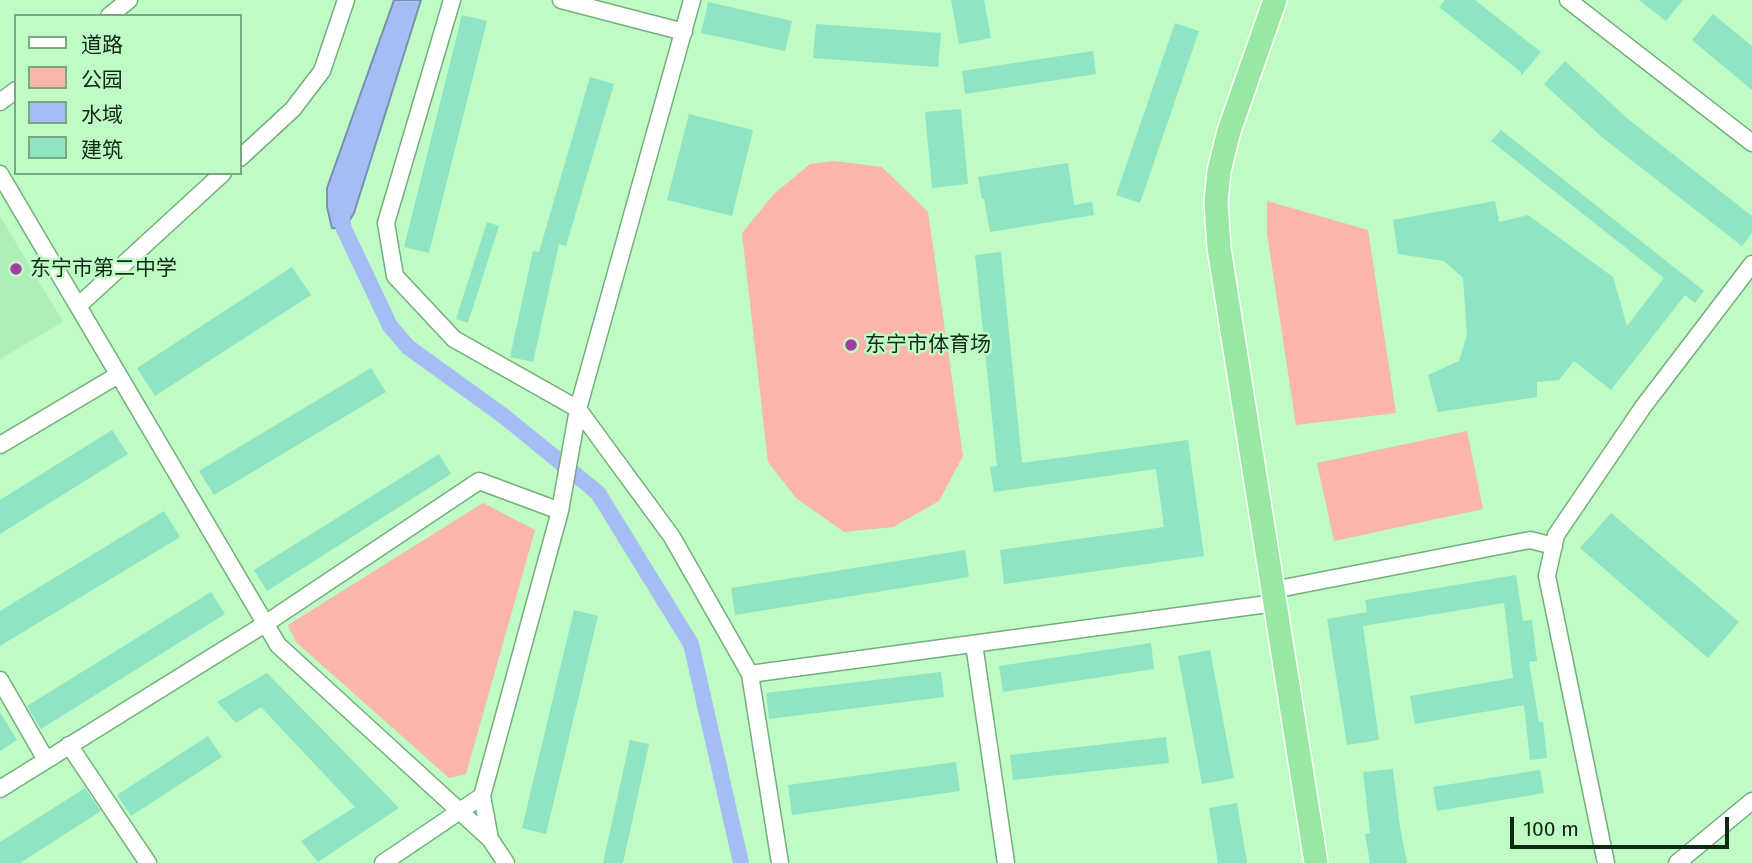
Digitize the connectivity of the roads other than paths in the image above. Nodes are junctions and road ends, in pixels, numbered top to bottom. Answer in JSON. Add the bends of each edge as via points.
{"nodes":[{"id":1,"x":129,"y":0,"type":"edge"},
{"id":2,"x":346,"y":0,"type":"edge"},
{"id":3,"x":452,"y":0,"type":"edge"},
{"id":4,"x":561,"y":0,"type":"edge"},
{"id":5,"x":692,"y":0,"type":"edge"},
{"id":6,"x":1275,"y":0,"type":"edge"},
{"id":7,"x":1568,"y":0,"type":"edge"},
{"id":8,"x":112,"y":14,"type":"edge"},
{"id":9,"x":684,"y":32,"type":"junction"},
{"id":10,"x":1752,"y":143,"type":"edge"},
{"id":11,"x":242,"y":156,"type":"edge"},
{"id":12,"x":0,"y":174,"type":"edge"},
{"id":13,"x":221,"y":175,"type":"edge"},
{"id":14,"x":1752,"y":264,"type":"edge"},
{"id":15,"x":78,"y":306,"type":"junction"},
{"id":16,"x":118,"y":375,"type":"junction"},
{"id":17,"x":578,"y":409,"type":"junction"},
{"id":18,"x":0,"y":445,"type":"edge"},
{"id":19,"x":560,"y":507,"type":"junction"},
{"id":20,"x":1554,"y":546,"type":"junction"},
{"id":21,"x":1274,"y":597,"type":"junction"},
{"id":22,"x":265,"y":624,"type":"junction"},
{"id":23,"x":974,"y":645,"type":"junction"},
{"id":24,"x":750,"y":674,"type":"junction"},
{"id":25,"x":0,"y":680,"type":"edge"},
{"id":26,"x":69,"y":745,"type":"junction"},
{"id":27,"x":46,"y":760,"type":"junction"},
{"id":28,"x":0,"y":789,"type":"edge"},
{"id":29,"x":482,"y":796,"type":"junction"},
{"id":30,"x":1752,"y":802,"type":"edge"},
{"id":31,"x":460,"y":811,"type":"junction"},
{"id":32,"x":490,"y":839,"type":"junction"},
{"id":33,"x":148,"y":863,"type":"edge"},
{"id":34,"x":383,"y":863,"type":"edge"},
{"id":35,"x":506,"y":863,"type":"edge"},
{"id":36,"x":780,"y":863,"type":"edge"},
{"id":37,"x":1006,"y":863,"type":"edge"},
{"id":38,"x":1316,"y":863,"type":"edge"},
{"id":39,"x":1606,"y":863,"type":"edge"},
{"id":40,"x":1677,"y":863,"type":"edge"}],
"edges":[{"from":1,"to":8,"type":"street"},
{"from":2,"to":11,"type":"street","via":[[322,71],[293,108]]},
{"from":3,"to":17,"type":"street","via":[[386,223],[395,276],[454,340]]},
{"from":4,"to":9,"type":"street"},
{"from":5,"to":9,"type":"street"},
{"from":6,"to":21,"type":"highway","via":[[1229,131],[1216,202],[1219,248]]},
{"from":7,"to":10,"type":"street"},
{"from":9,"to":17,"type":"street"},
{"from":12,"to":15,"type":"street"},
{"from":13,"to":15,"type":"street"},
{"from":14,"to":20,"type":"street","via":[[1643,407],[1556,535]]},
{"from":15,"to":16,"type":"street"},
{"from":16,"to":18,"type":"street"},
{"from":16,"to":22,"type":"street"},
{"from":17,"to":19,"type":"street"},
{"from":17,"to":24,"type":"street","via":[[672,537]]},
{"from":19,"to":22,"type":"street","via":[[479,481]]},
{"from":19,"to":29,"type":"street"},
{"from":20,"to":21,"type":"street","via":[[1530,540]]},
{"from":20,"to":39,"type":"street","via":[[1547,576]]},
{"from":21,"to":23,"type":"street"},
{"from":21,"to":38,"type":"highway"},
{"from":22,"to":26,"type":"street"},
{"from":22,"to":31,"type":"street","via":[[278,645]]},
{"from":23,"to":24,"type":"street"},
{"from":23,"to":37,"type":"street"},
{"from":24,"to":36,"type":"street"},
{"from":25,"to":27,"type":"street"},
{"from":26,"to":27,"type":"street"},
{"from":26,"to":33,"type":"street"},
{"from":27,"to":28,"type":"street"},
{"from":29,"to":31,"type":"street"},
{"from":29,"to":32,"type":"street"},
{"from":30,"to":40,"type":"street"},
{"from":31,"to":32,"type":"street"},
{"from":31,"to":34,"type":"street"},
{"from":32,"to":35,"type":"street"}]}
